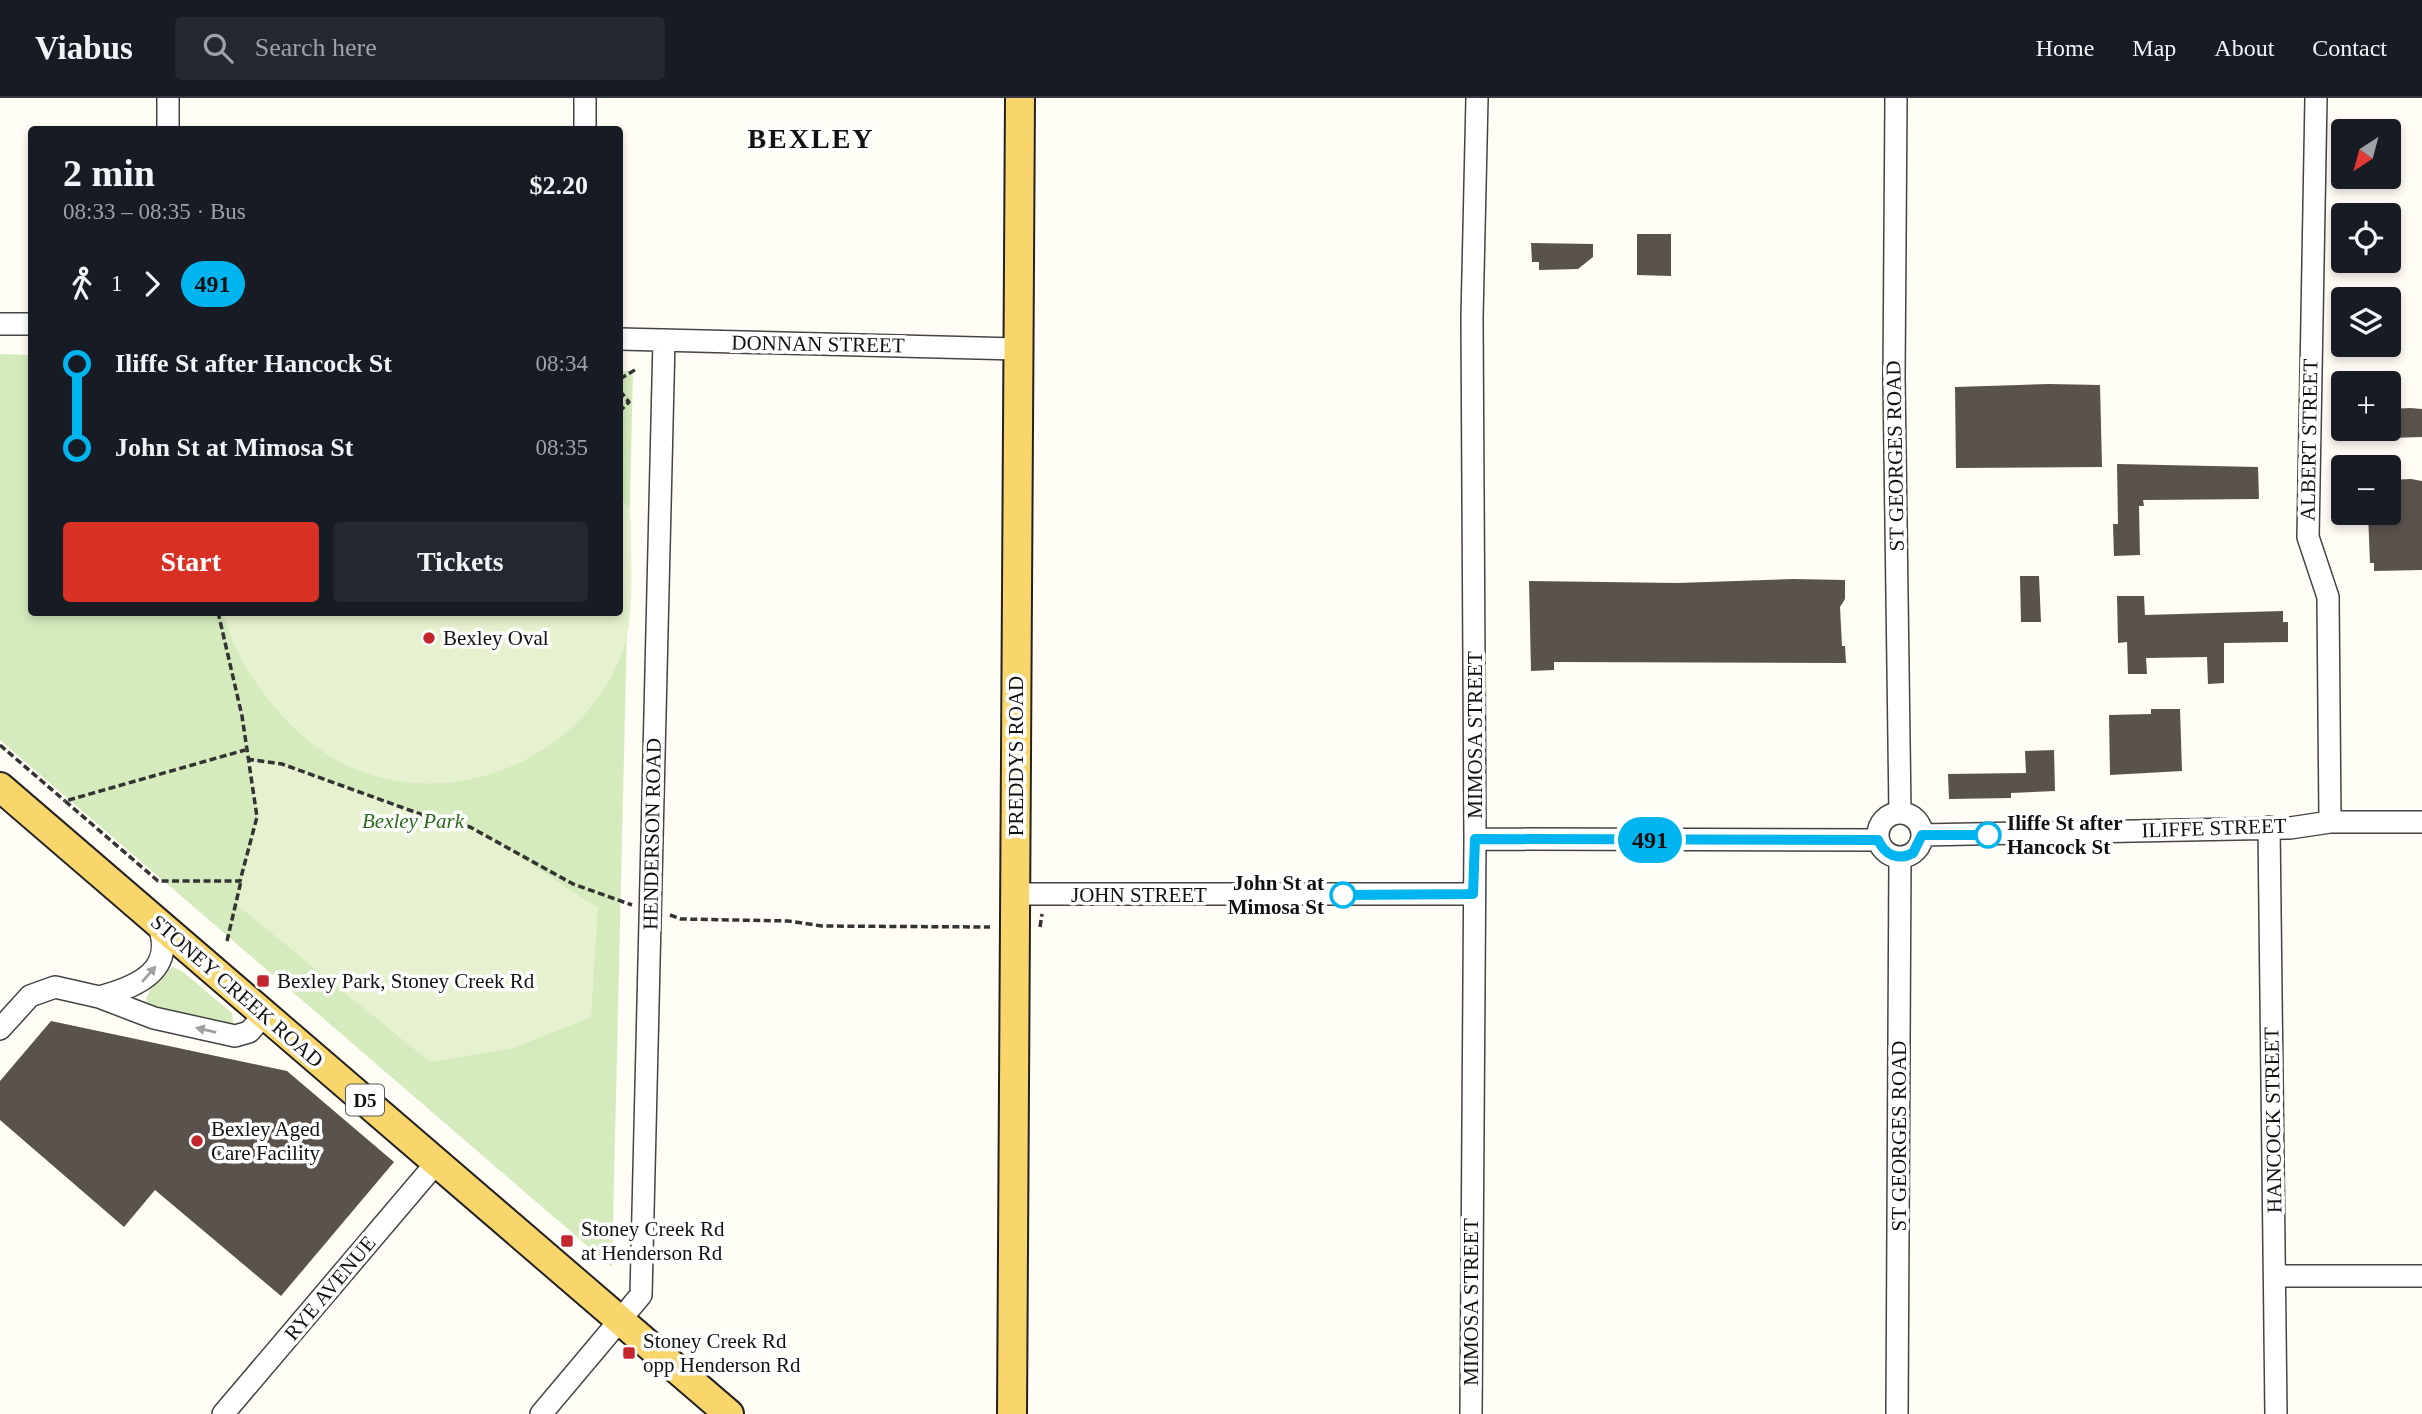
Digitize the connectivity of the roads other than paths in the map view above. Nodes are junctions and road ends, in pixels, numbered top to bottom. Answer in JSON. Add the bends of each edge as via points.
{"nodes":[{"id":1,"x":169,"y":98,"type":"edge"},
{"id":2,"x":585,"y":98,"type":"edge"},
{"id":3,"x":1020,"y":98,"type":"edge"},
{"id":4,"x":1477,"y":98,"type":"edge"},
{"id":5,"x":1896,"y":98,"type":"edge"},
{"id":6,"x":2316,"y":98,"type":"edge"},
{"id":7,"x":168,"y":126,"type":"edge"},
{"id":8,"x":584,"y":126,"type":"edge"},
{"id":9,"x":0,"y":324,"type":"edge"},
{"id":10,"x":28,"y":324,"type":"edge"},
{"id":11,"x":623,"y":339,"type":"edge"},
{"id":12,"x":664,"y":340,"type":"junction"},
{"id":13,"x":1017,"y":349,"type":"junction"},
{"id":14,"x":0,"y":786,"type":"edge"},
{"id":15,"x":1900,"y":813,"type":"junction"},
{"id":16,"x":2330,"y":821,"type":"junction"},
{"id":17,"x":2422,"y":822,"type":"edge"},
{"id":18,"x":2269,"y":827,"type":"junction"},
{"id":19,"x":1922,"y":835,"type":"junction"},
{"id":20,"x":1475,"y":839,"type":"junction"},
{"id":21,"x":1878,"y":840,"type":"junction"},
{"id":22,"x":1900,"y":857,"type":"junction"},
{"id":23,"x":1015,"y":894,"type":"junction"},
{"id":24,"x":1473,"y":894,"type":"junction"},
{"id":25,"x":157,"y":922,"type":"junction"},
{"id":26,"x":99,"y":997,"type":"junction"},
{"id":27,"x":265,"y":1014,"type":"junction"},
{"id":28,"x":0,"y":1029,"type":"edge"},
{"id":29,"x":437,"y":1162,"type":"junction"},
{"id":30,"x":2275,"y":1276,"type":"junction"},
{"id":31,"x":2422,"y":1276,"type":"edge"},
{"id":32,"x":621,"y":1321,"type":"junction"},
{"id":33,"x":223,"y":1414,"type":"edge"},
{"id":34,"x":541,"y":1414,"type":"edge"},
{"id":35,"x":729,"y":1414,"type":"edge"},
{"id":36,"x":1012,"y":1414,"type":"edge"},
{"id":37,"x":1471,"y":1414,"type":"edge"},
{"id":38,"x":1897,"y":1414,"type":"edge"},
{"id":39,"x":2276,"y":1414,"type":"edge"}],
"edges":[{"from":1,"to":7,"type":"street"},
{"from":2,"to":8,"type":"street"},
{"from":3,"to":13,"type":"main road","name":"PREDDYS ROAD"},
{"from":4,"to":20,"type":"street","name":"MIMOSA STREET","via":[[1472,318]]},
{"from":5,"to":15,"type":"street","name":"ST GEORGES ROAD","via":[[1894,378]]},
{"from":6,"to":16,"type":"street","name":"ALBERT STREET","via":[[2308,537],[2328,597]]},
{"from":9,"to":10,"type":"street"},
{"from":11,"to":12,"type":"street","name":"DONNAN STREET"},
{"from":12,"to":13,"type":"street","name":"DONNAN STREET"},
{"from":12,"to":32,"type":"street","name":"HENDERSON ROAD","via":[[641,1295]]},
{"from":13,"to":23,"type":"main road","name":"PREDDYS ROAD"},
{"from":14,"to":25,"type":"main road","name":"STONEY CREEK ROAD","number":"D5"},
{"from":15,"to":19,"type":"street","via":[[1917,822]]},
{"from":15,"to":21,"type":"street","via":[[1883,821]]},
{"from":16,"to":17,"type":"street","name":"ILIFFE STREET"},
{"from":16,"to":18,"type":"street","name":"ILIFFE STREET"},
{"from":18,"to":19,"type":"street","name":"ILIFFE STREET"},
{"from":18,"to":30,"type":"street","name":"HANCOCK STREET"},
{"from":19,"to":22,"type":"street","via":[[1913,853]]},
{"from":20,"to":21,"type":"street"},
{"from":20,"to":24,"type":"street","name":"MIMOSA STREET"},
{"from":21,"to":22,"type":"street","via":[[1886,852]]},
{"from":22,"to":38,"type":"street","name":"ST GEORGES ROAD"},
{"from":23,"to":24,"type":"street","name":"JOHN STREET"},
{"from":23,"to":36,"type":"main road","name":"PREDDYS ROAD"},
{"from":24,"to":37,"type":"street","name":"MIMOSA STREET"},
{"from":26,"to":25,"type":"street","one_way":true,"via":[[134,987],[153,972],[162,944]]},
{"from":25,"to":27,"type":"main road","name":"STONEY CREEK ROAD","number":"D5"},
{"from":27,"to":26,"type":"street","one_way":true,"via":[[249,1032],[235,1036],[154,1018]]},
{"from":26,"to":28,"type":"street","via":[[63,988],[42,990],[25,1001]]},
{"from":27,"to":29,"type":"main road","name":"STONEY CREEK ROAD","number":"D5"},
{"from":29,"to":32,"type":"main road","name":"STONEY CREEK ROAD","number":"D5"},
{"from":29,"to":33,"type":"street","name":"RYE AVENUE"},
{"from":30,"to":31,"type":"street"},
{"from":30,"to":39,"type":"street","name":"HANCOCK STREET"},
{"from":32,"to":34,"type":"street","name":"HENDERSON ROAD"},
{"from":32,"to":35,"type":"main road","name":"STONEY CREEK ROAD","number":"D5"}]}
